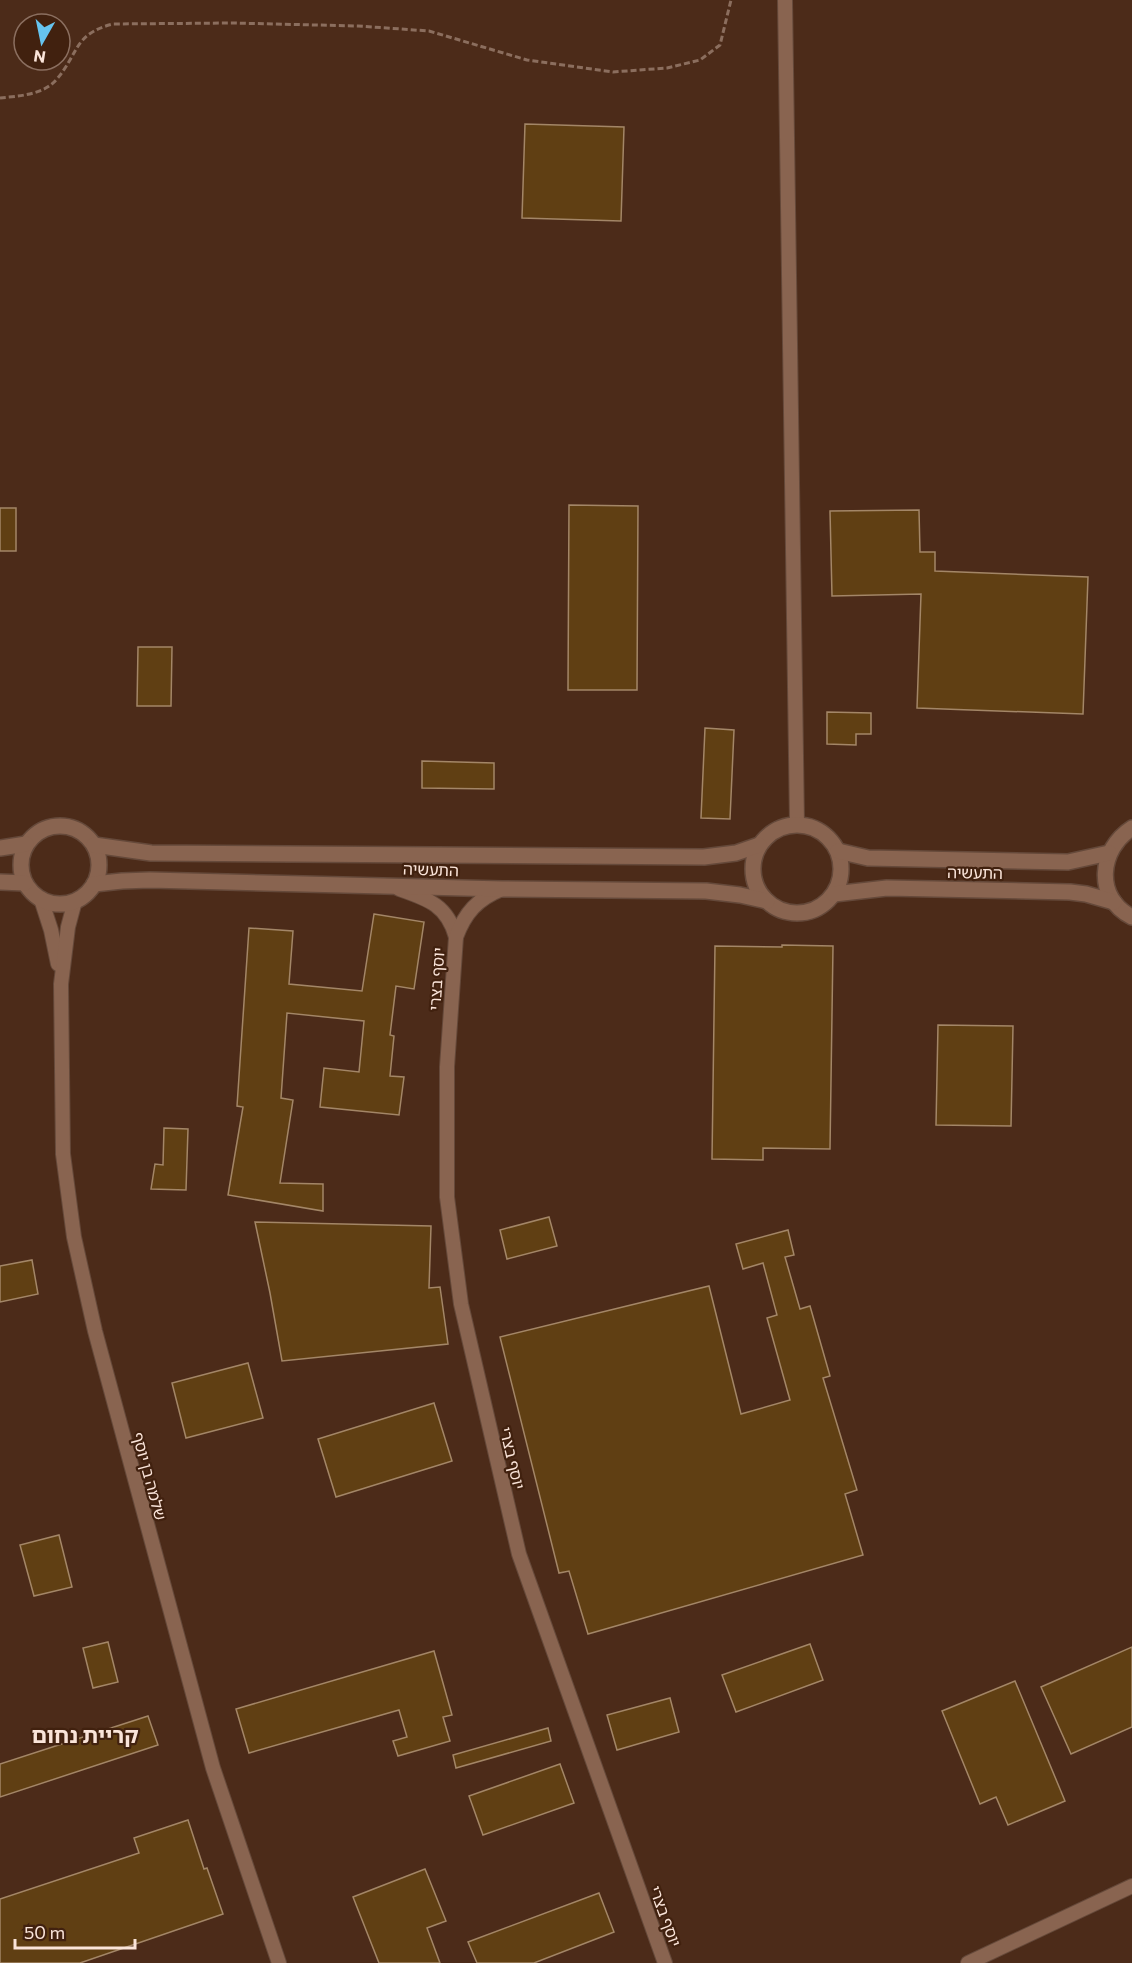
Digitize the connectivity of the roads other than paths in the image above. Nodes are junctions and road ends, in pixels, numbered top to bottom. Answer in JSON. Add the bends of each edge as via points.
{"nodes":[{"id":1,"x":785,"y":0,"type":"edge"},
{"id":2,"x":797,"y":824,"type":"junction"},
{"id":3,"x":1132,"y":828,"type":"edge"},
{"id":4,"x":26,"y":844,"type":"junction"},
{"id":5,"x":94,"y":845,"type":"junction"},
{"id":6,"x":759,"y":845,"type":"junction"},
{"id":7,"x":0,"y":848,"type":"edge"},
{"id":8,"x":838,"y":851,"type":"junction"},
{"id":9,"x":1109,"y":853,"type":"junction"},
{"id":10,"x":0,"y":882,"type":"edge"},
{"id":11,"x":25,"y":883,"type":"junction"},
{"id":12,"x":94,"y":884,"type":"junction"},
{"id":13,"x":388,"y":885,"type":"junction"},
{"id":14,"x":503,"y":889,"type":"junction"},
{"id":15,"x":834,"y":894,"type":"junction"},
{"id":16,"x":42,"y":899,"type":"junction"},
{"id":17,"x":75,"y":901,"type":"junction"},
{"id":18,"x":767,"y":901,"type":"junction"},
{"id":19,"x":1114,"y":902,"type":"junction"},
{"id":20,"x":1132,"y":916,"type":"edge"},
{"id":21,"x":456,"y":937,"type":"junction"},
{"id":22,"x":60,"y":984,"type":"junction"},
{"id":23,"x":1132,"y":1886,"type":"edge"},
{"id":24,"x":279,"y":1963,"type":"edge"},
{"id":25,"x":665,"y":1963,"type":"edge"},
{"id":26,"x":968,"y":1963,"type":"edge"}],
"edges":[{"from":1,"to":2,"type":"street"},
{"from":2,"to":6,"type":"street","via":[[782,826]]},
{"from":2,"to":8,"type":"street","via":[[822,831]]},
{"from":3,"to":9,"type":"street"},
{"from":4,"to":5,"type":"street","via":[[47,827],[60,825],[80,831]]},
{"from":4,"to":7,"type":"street"},
{"from":4,"to":11,"type":"street","via":[[21,857]]},
{"from":5,"to":6,"type":"street","name":"התעשיה","via":[[151,853],[704,857]]},
{"from":5,"to":12,"type":"street","via":[[99,872]]},
{"from":6,"to":18,"type":"street","via":[[753,859],[753,874],[757,889]]},
{"from":8,"to":9,"type":"street","name":"התעשיה","via":[[868,858],[1068,862]]},
{"from":8,"to":15,"type":"street","via":[[842,866]]},
{"from":9,"to":19,"type":"street","via":[[1105,870]]},
{"from":10,"to":11,"type":"street"},
{"from":11,"to":16,"type":"street"},
{"from":12,"to":13,"type":"street","name":"התעשיה","via":[[150,880]]},
{"from":12,"to":17,"type":"street"},
{"from":13,"to":14,"type":"street","name":"התעשיה"},
{"from":13,"to":21,"type":"street","name":"יוסף בצרי","via":[[432,903],[451,922]]},
{"from":14,"to":18,"type":"street","name":"התעשיה","via":[[706,891]]},
{"from":14,"to":21,"type":"street","name":"יוסף בצרי","via":[[471,908]]},
{"from":15,"to":18,"type":"street","via":[[809,912],[779,910]]},
{"from":15,"to":19,"type":"street","name":"התעשיה","via":[[887,888],[1070,892]]},
{"from":16,"to":17,"type":"street","via":[[64,904]]},
{"from":16,"to":22,"type":"street","name":"שלמה בן יוסף"},
{"from":17,"to":22,"type":"street","name":"שלמה בן יוסף"},
{"from":19,"to":20,"type":"street"},
{"from":21,"to":25,"type":"street","name":"יוסף בצרי","via":[[447,1067],[447,1197],[461,1304],[519,1554]]},
{"from":22,"to":24,"type":"street","name":"שלמה בן יוסף","via":[[63,1155],[74,1237],[95,1331],[213,1768]]},
{"from":23,"to":26,"type":"street"}]}
